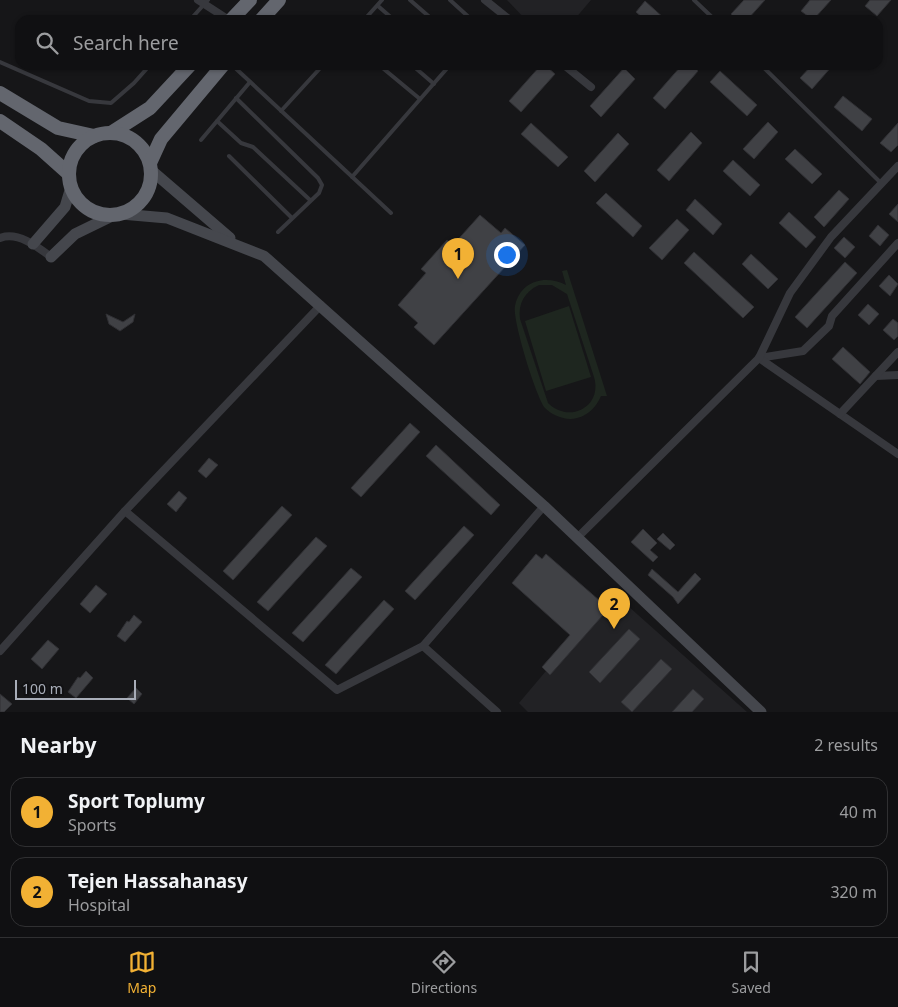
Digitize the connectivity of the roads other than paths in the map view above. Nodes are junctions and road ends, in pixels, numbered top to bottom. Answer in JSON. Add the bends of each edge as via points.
{"nodes":[{"id":1,"x":250,"y":0,"type":"edge"},
{"id":2,"x":279,"y":0,"type":"edge"},
{"id":3,"x":382,"y":0,"type":"edge"},
{"id":4,"x":410,"y":0,"type":"edge"},
{"id":5,"x":450,"y":0,"type":"edge"},
{"id":6,"x":485,"y":0,"type":"edge"},
{"id":7,"x":694,"y":0,"type":"edge"},
{"id":8,"x":203,"y":1,"type":"edge"},
{"id":9,"x":378,"y":6,"type":"junction"},
{"id":10,"x":193,"y":15,"type":"edge"},
{"id":11,"x":223,"y":15,"type":"edge"},
{"id":12,"x":235,"y":15,"type":"edge"},
{"id":13,"x":266,"y":15,"type":"edge"},
{"id":14,"x":369,"y":15,"type":"edge"},
{"id":15,"x":388,"y":15,"type":"edge"},
{"id":16,"x":427,"y":15,"type":"edge"},
{"id":17,"x":466,"y":15,"type":"edge"},
{"id":18,"x":504,"y":15,"type":"edge"},
{"id":19,"x":710,"y":15,"type":"edge"},
{"id":20,"x":0,"y":62,"type":"edge"},
{"id":21,"x":15,"y":69,"type":"edge"},
{"id":22,"x":18,"y":70,"type":"edge"},
{"id":23,"x":146,"y":70,"type":"edge"},
{"id":24,"x":185,"y":70,"type":"edge"},
{"id":25,"x":219,"y":70,"type":"edge"},
{"id":26,"x":237,"y":70,"type":"edge"},
{"id":27,"x":319,"y":70,"type":"edge"},
{"id":28,"x":385,"y":70,"type":"edge"},
{"id":29,"x":418,"y":70,"type":"edge"},
{"id":30,"x":444,"y":70,"type":"edge"},
{"id":31,"x":570,"y":70,"type":"edge"},
{"id":32,"x":766,"y":70,"type":"edge"},
{"id":33,"x":250,"y":82,"type":"junction"},
{"id":34,"x":434,"y":84,"type":"junction"},
{"id":35,"x":591,"y":87,"type":"dead end"},
{"id":36,"x":0,"y":93,"type":"edge"},
{"id":37,"x":236,"y":98,"type":"junction"},
{"id":38,"x":420,"y":99,"type":"junction"},
{"id":39,"x":281,"y":110,"type":"junction"},
{"id":40,"x":0,"y":121,"type":"edge"},
{"id":41,"x":217,"y":121,"type":"junction"},
{"id":42,"x":112,"y":133,"type":"junction"},
{"id":43,"x":94,"y":136,"type":"junction"},
{"id":44,"x":200,"y":140,"type":"dead end"},
{"id":45,"x":229,"y":156,"type":"dead end"},
{"id":46,"x":150,"y":166,"type":"junction"},
{"id":47,"x":898,"y":166,"type":"edge"},
{"id":48,"x":352,"y":177,"type":"junction"},
{"id":49,"x":70,"y":180,"type":"junction"},
{"id":50,"x":882,"y":184,"type":"junction"},
{"id":51,"x":310,"y":200,"type":"junction"},
{"id":52,"x":118,"y":214,"type":"junction"},
{"id":53,"x":392,"y":214,"type":"dead end"},
{"id":54,"x":292,"y":218,"type":"junction"},
{"id":55,"x":278,"y":232,"type":"dead end"},
{"id":56,"x":0,"y":238,"type":"edge"},
{"id":57,"x":33,"y":244,"type":"junction"},
{"id":58,"x":237,"y":244,"type":"junction"},
{"id":59,"x":898,"y":244,"type":"edge"},
{"id":60,"x":51,"y":257,"type":"joint"},
{"id":61,"x":321,"y":306,"type":"junction"},
{"id":62,"x":898,"y":352,"type":"edge"},
{"id":63,"x":759,"y":358,"type":"junction"},
{"id":64,"x":898,"y":375,"type":"edge"},
{"id":65,"x":876,"y":376,"type":"junction"},
{"id":66,"x":840,"y":414,"type":"junction"},
{"id":67,"x":898,"y":454,"type":"edge"},
{"id":68,"x":544,"y":506,"type":"junction"},
{"id":69,"x":125,"y":511,"type":"junction"},
{"id":70,"x":578,"y":537,"type":"junction"},
{"id":71,"x":424,"y":646,"type":"junction"},
{"id":72,"x":0,"y":651,"type":"edge"},
{"id":73,"x":497,"y":712,"type":"edge"},
{"id":74,"x":761,"y":712,"type":"edge"}],
"edges":[{"from":1,"to":12,"type":"highway"},
{"from":2,"to":13,"type":"highway"},
{"from":3,"to":9,"type":"lane"},
{"from":4,"to":16,"type":"lane"},
{"from":5,"to":17,"type":"lane"},
{"from":6,"to":18,"type":"street"},
{"from":7,"to":19,"type":"lane"},
{"from":8,"to":10,"type":"lane"},
{"from":8,"to":11,"type":"street"},
{"from":9,"to":14,"type":"lane"},
{"from":9,"to":15,"type":"lane"},
{"from":20,"to":21,"type":"lane"},
{"from":22,"to":23,"type":"lane","via":[[89,101],[111,102]]},
{"from":24,"to":42,"type":"highway","via":[[150,108]]},
{"from":25,"to":46,"type":"highway","via":[[161,139]]},
{"from":26,"to":33,"type":"lane"},
{"from":27,"to":39,"type":"lane"},
{"from":28,"to":38,"type":"lane"},
{"from":29,"to":34,"type":"lane"},
{"from":30,"to":34,"type":"lane"},
{"from":31,"to":35,"type":"street"},
{"from":32,"to":50,"type":"lane"},
{"from":33,"to":37,"type":"lane"},
{"from":33,"to":39,"type":"lane"},
{"from":34,"to":38,"type":"lane"},
{"from":36,"to":43,"type":"highway","via":[[58,128]]},
{"from":37,"to":41,"type":"lane"},
{"from":37,"to":51,"type":"lane","via":[[318,178],[322,185],[319,193]]},
{"from":38,"to":48,"type":"lane"},
{"from":39,"to":48,"type":"lane"},
{"from":40,"to":49,"type":"highway","via":[[41,149]]},
{"from":41,"to":44,"type":"lane"},
{"from":41,"to":51,"type":"lane","via":[[241,143],[253,147]]},
{"from":42,"to":43,"type":"highway"},
{"from":42,"to":46,"type":"highway","via":[[136,142]]},
{"from":43,"to":49,"type":"highway","via":[[76,151],[70,162]]},
{"from":45,"to":54,"type":"lane"},
{"from":46,"to":52,"type":"highway","via":[[148,189],[138,204]]},
{"from":46,"to":58,"type":"street"},
{"from":47,"to":50,"type":"street"},
{"from":48,"to":53,"type":"lane"},
{"from":49,"to":52,"type":"highway","via":[[76,198],[85,207],[96,213]]},
{"from":49,"to":57,"type":"street","via":[[65,207]]},
{"from":50,"to":63,"type":"street","via":[[831,237],[790,293]]},
{"from":51,"to":54,"type":"lane"},
{"from":52,"to":58,"type":"street","via":[[168,218]]},
{"from":52,"to":60,"type":"street","via":[[75,234]]},
{"from":54,"to":55,"type":"lane"},
{"from":56,"to":57,"type":"street","via":[[5,236]]},
{"from":57,"to":60,"type":"street"},
{"from":58,"to":61,"type":"street","via":[[264,256]]},
{"from":59,"to":63,"type":"street","via":[[804,351]]},
{"from":61,"to":68,"type":"street"},
{"from":61,"to":69,"type":"street"},
{"from":62,"to":65,"type":"street"},
{"from":63,"to":66,"type":"street"},
{"from":63,"to":70,"type":"street"},
{"from":64,"to":65,"type":"street"},
{"from":65,"to":66,"type":"street"},
{"from":66,"to":67,"type":"street"},
{"from":68,"to":70,"type":"street"},
{"from":68,"to":71,"type":"street"},
{"from":69,"to":71,"type":"street","via":[[337,690]]},
{"from":69,"to":72,"type":"street"},
{"from":70,"to":74,"type":"street"},
{"from":71,"to":73,"type":"street"}]}
